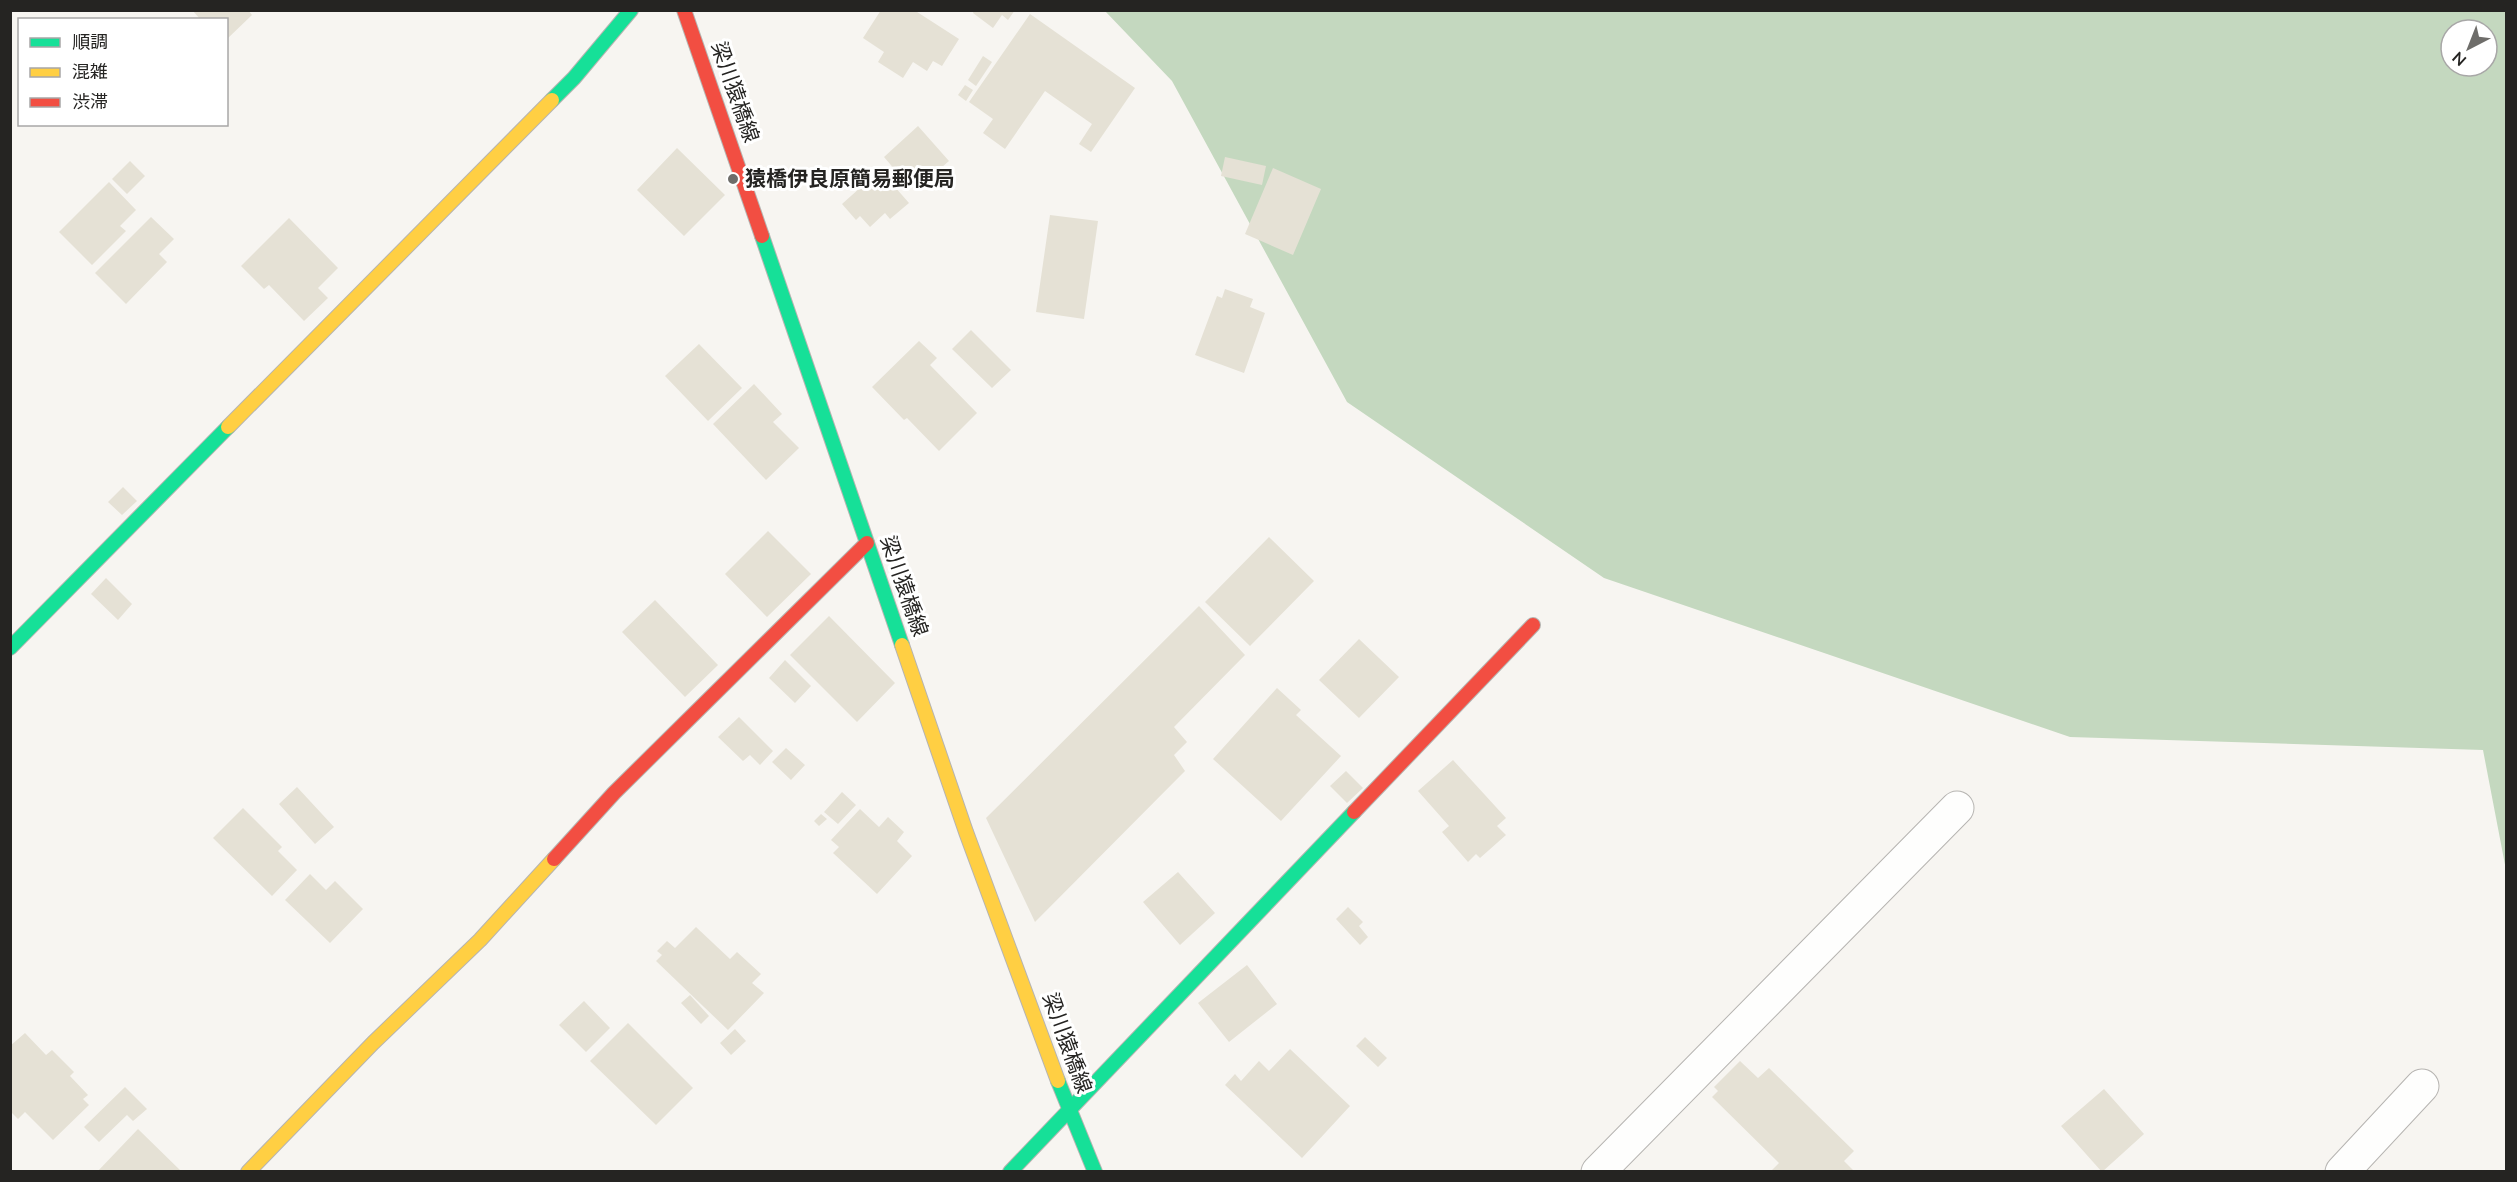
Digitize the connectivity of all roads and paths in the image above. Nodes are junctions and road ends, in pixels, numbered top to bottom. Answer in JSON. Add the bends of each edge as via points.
{"nodes":[{"id":1,"x":631,"y":10,"type":"edge"},
{"id":2,"x":684,"y":10,"type":"edge"},
{"id":3,"x":867,"y":543,"type":"junction"},
{"id":4,"x":1533,"y":625,"type":"dead end"},
{"id":5,"x":10,"y":648,"type":"edge"},
{"id":6,"x":1958,"y":808,"type":"dead end"},
{"id":7,"x":2422,"y":1086,"type":"dead end"},
{"id":8,"x":1069,"y":1110,"type":"junction"},
{"id":9,"x":248,"y":1172,"type":"edge"},
{"id":10,"x":1010,"y":1172,"type":"edge"},
{"id":11,"x":1095,"y":1172,"type":"edge"},
{"id":12,"x":1598,"y":1172,"type":"edge"},
{"id":13,"x":2342,"y":1172,"type":"edge"}],
"edges":[{"from":1,"to":5,"type":"street","via":[[574,78]]},
{"from":2,"to":3,"type":"street","name":"梁川猿橋線"},
{"from":3,"to":8,"type":"street","name":"梁川猿橋線","via":[[966,832]]},
{"from":3,"to":9,"type":"street","via":[[614,793],[480,940]]},
{"from":4,"to":8,"type":"street"},
{"from":6,"to":12,"type":"street"},
{"from":7,"to":13,"type":"street"},
{"from":8,"to":10,"type":"street"},
{"from":8,"to":11,"type":"street","name":"梁川猿橋線"}]}
